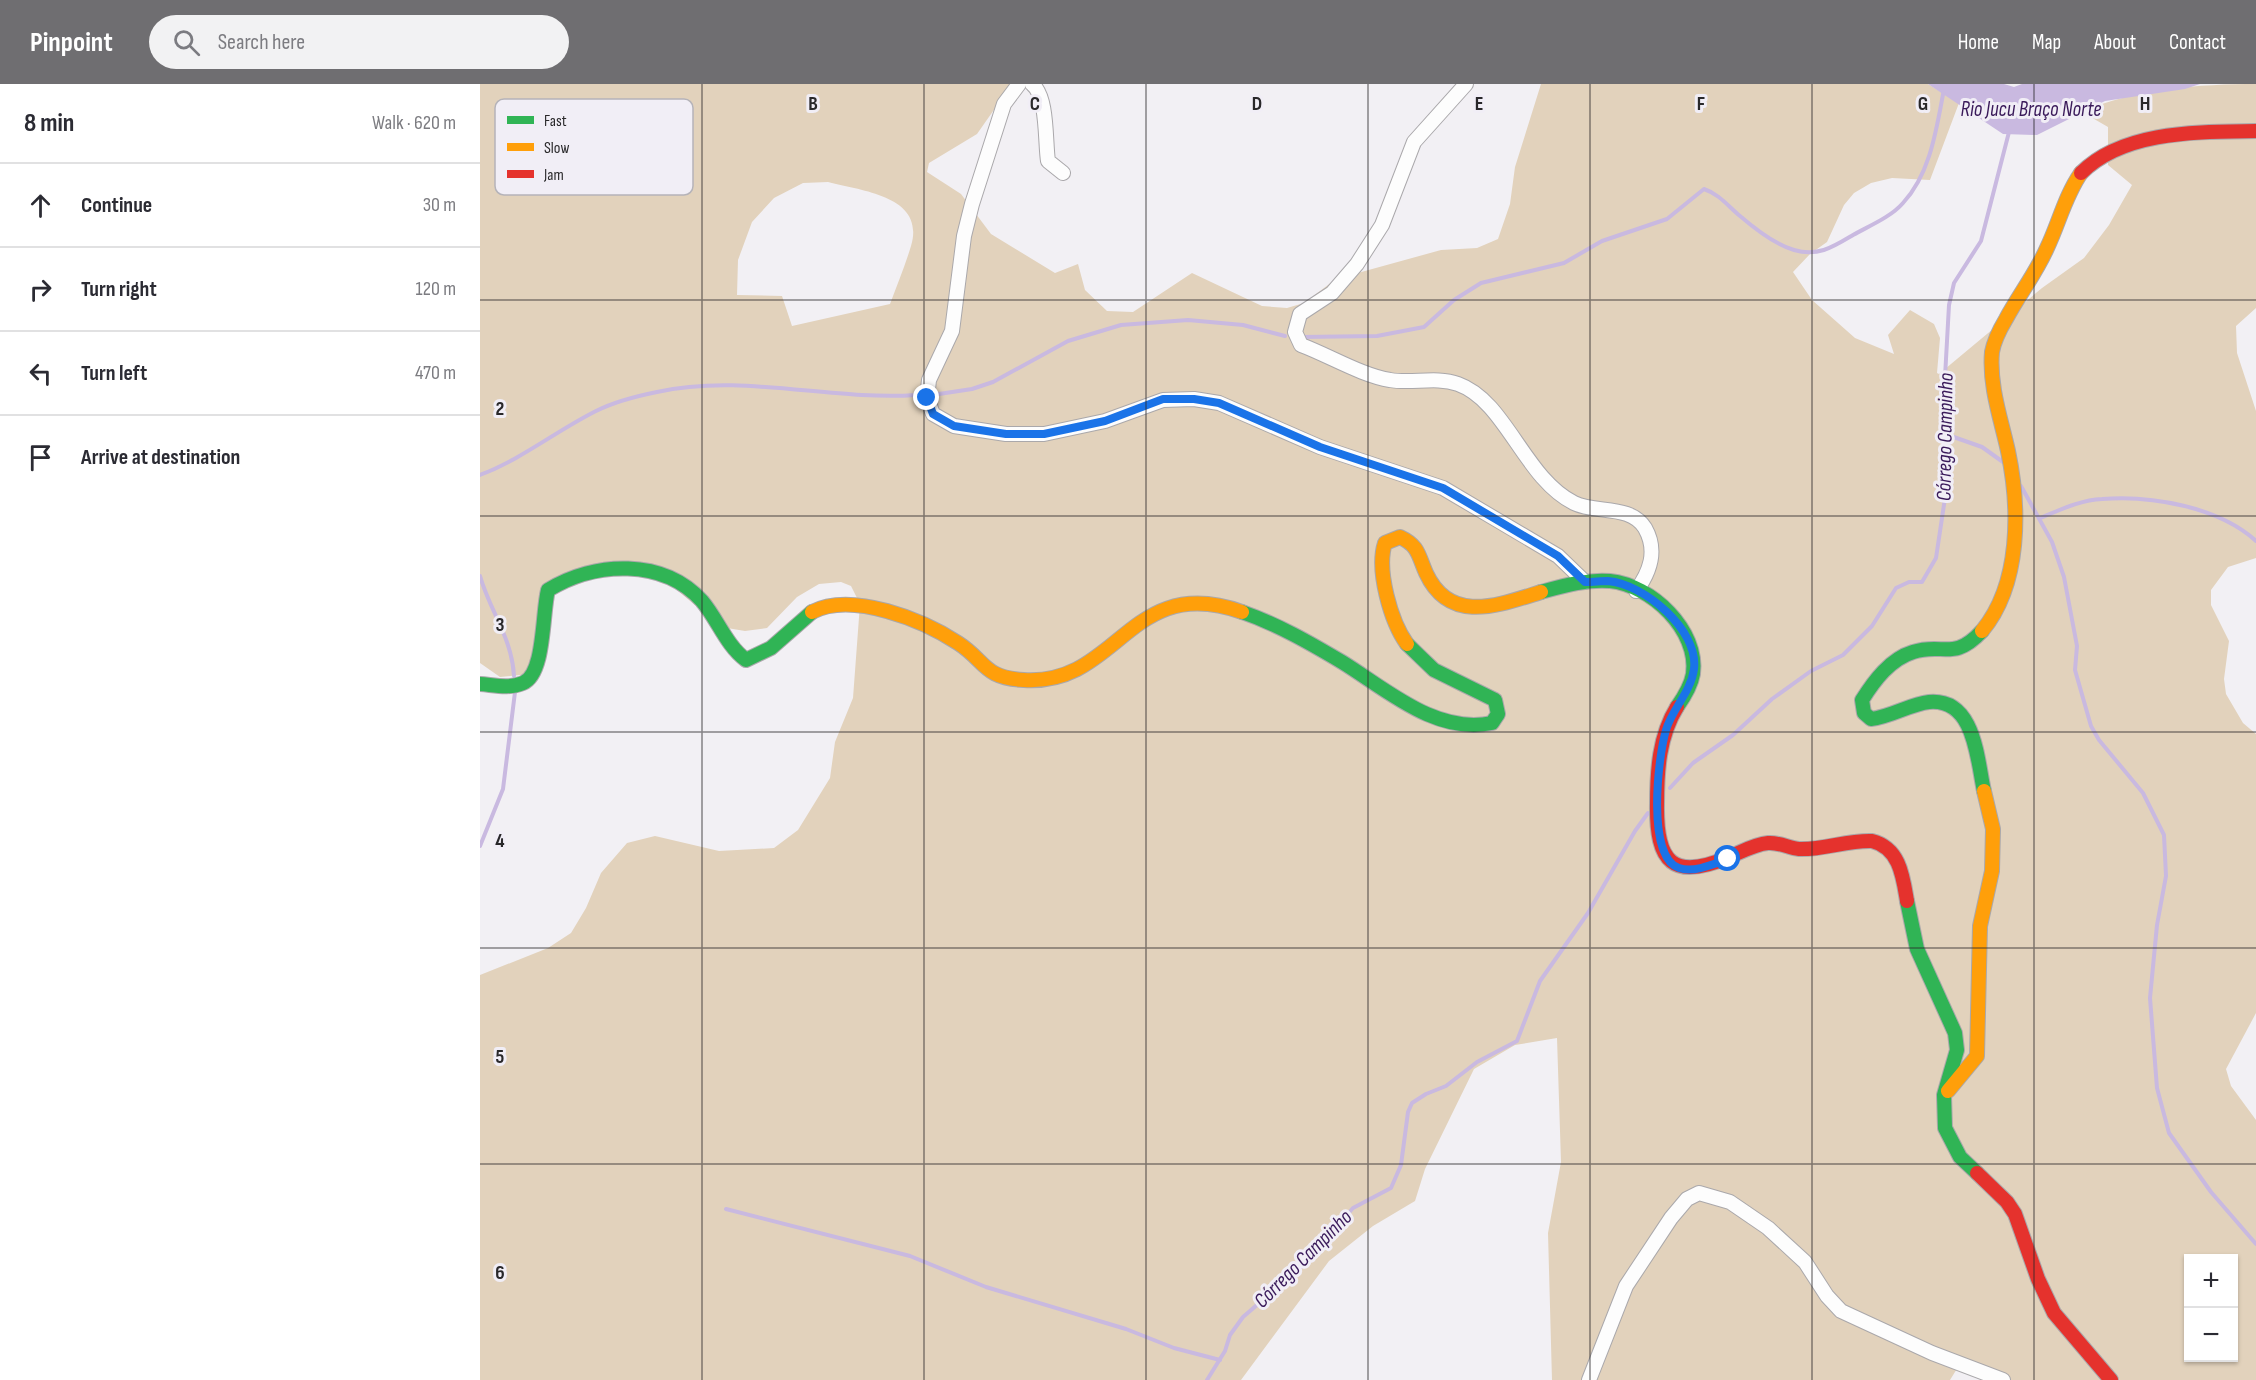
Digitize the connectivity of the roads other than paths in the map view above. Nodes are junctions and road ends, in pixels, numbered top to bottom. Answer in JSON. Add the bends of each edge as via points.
{"nodes":[{"id":1,"x":1019,"y":84,"type":"edge"},
{"id":2,"x":1032,"y":84,"type":"edge"},
{"id":3,"x":1466,"y":84,"type":"edge"},
{"id":4,"x":2256,"y":131,"type":"edge"},
{"id":5,"x":1063,"y":173,"type":"dead end"},
{"id":6,"x":1585,"y":582,"type":"junction"},
{"id":7,"x":1636,"y":591,"type":"junction"},
{"id":8,"x":480,"y":684,"type":"edge"},
{"id":9,"x":1944,"y":1095,"type":"junction"},
{"id":10,"x":1589,"y":1380,"type":"edge"},
{"id":11,"x":2003,"y":1380,"type":"edge"},
{"id":12,"x":2111,"y":1380,"type":"edge"}],
"edges":[{"from":1,"to":6,"type":"street","via":[[1004,104],[972,204],[952,332],[929,381],[927,398],[933,414],[954,426],[1006,434],[1044,434],[1105,421],[1163,399],[1219,403],[1320,447],[1443,488],[1558,556]]},
{"from":2,"to":5,"type":"street","via":[[1039,93],[1046,123],[1048,161]]},
{"from":3,"to":7,"type":"street","via":[[1414,142],[1382,225],[1357,264],[1332,293],[1300,314],[1295,332],[1301,345],[1390,381],[1456,383],[1471,390],[1498,417],[1550,486],[1575,503],[1626,514],[1642,524],[1652,552],[1646,577]]},
{"from":4,"to":9,"type":"street","via":[[2171,134],[2105,155],[2081,171],[2051,242],[1993,348],[1993,383],[2011,466],[2015,524],[2008,578],[1994,615],[1965,646],[1955,650],[1913,651],[1897,660],[1874,681],[1862,700],[1864,713],[1871,719],[1928,702],[1948,703],[1958,709],[1970,728],[1993,829],[1992,871],[1980,926],[1977,1056]]},
{"from":6,"to":7,"type":"street","via":[[1609,581]]},
{"from":6,"to":8,"type":"street","via":[[1473,608],[1454,605],[1435,589],[1414,544],[1400,537],[1385,543],[1382,558],[1392,620],[1405,644],[1422,661],[1490,695],[1498,703],[1498,714],[1492,723],[1478,727],[1431,715],[1400,701],[1344,663],[1244,612],[1212,601],[1186,601],[1154,610],[1097,657],[1076,669],[1048,679],[1009,679],[986,669],[960,644],[907,618],[840,604],[821,606],[762,657],[746,660],[736,654],[714,616],[685,587],[665,574],[637,566],[611,567],[559,582],[548,590],[539,634],[539,665],[533,678],[519,687]]},
{"from":7,"to":9,"type":"street","via":[[1676,622],[1690,644],[1695,667],[1690,686],[1666,728],[1661,757],[1659,841],[1665,857],[1679,868],[1701,868],[1768,843],[1797,849],[1821,848],[1856,839],[1883,844],[1900,864],[1917,950],[1955,1033],[1957,1050]]},
{"from":9,"to":12,"type":"street","via":[[1946,1128],[1960,1157],[2007,1202],[2052,1311]]},
{"from":10,"to":11,"type":"street","via":[[1626,1286],[1671,1218],[1699,1193],[1730,1202],[1768,1228],[1805,1262],[1841,1311]]}]}
